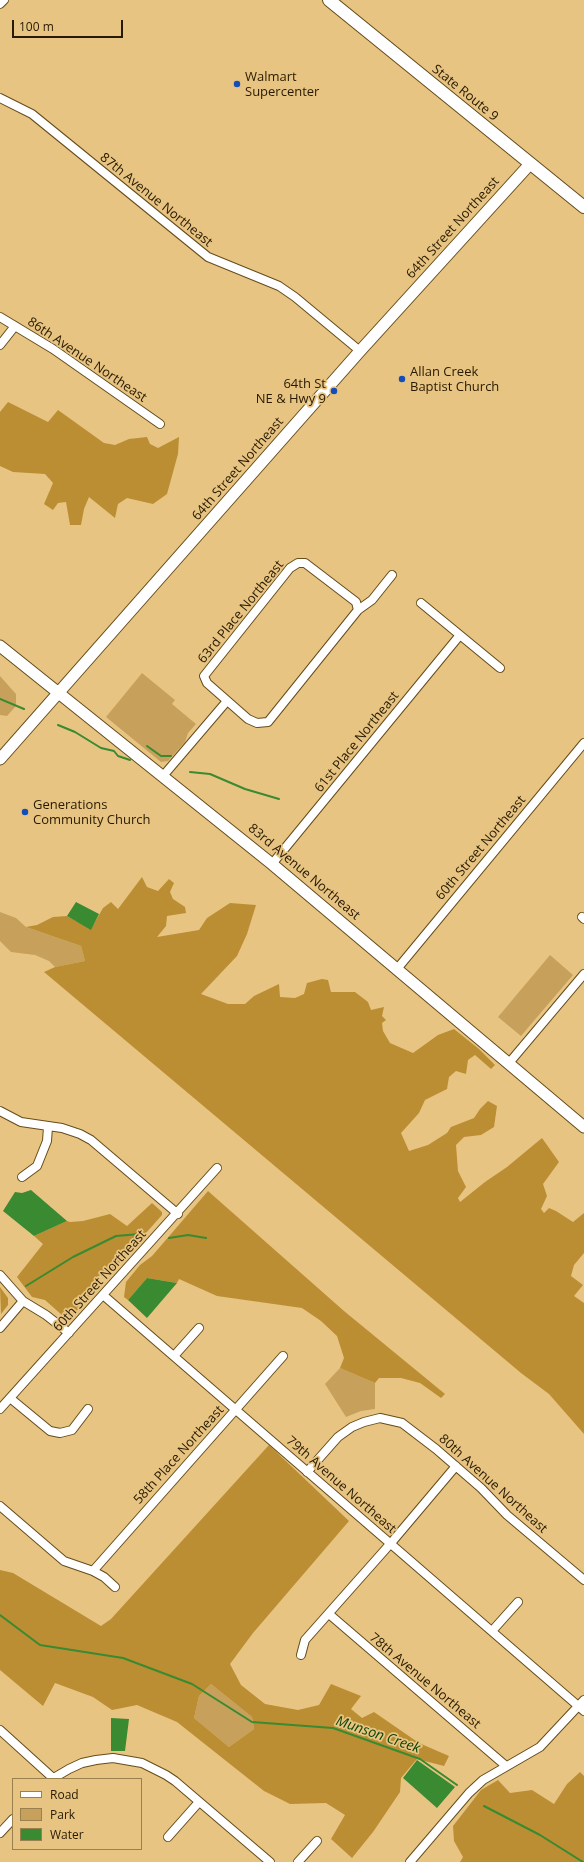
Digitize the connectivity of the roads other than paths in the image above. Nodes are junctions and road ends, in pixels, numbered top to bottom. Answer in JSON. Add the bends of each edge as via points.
{"nodes":[{"id":1,"x":4,"y":0,"type":"edge"},
{"id":2,"x":329,"y":0,"type":"edge"},
{"id":3,"x":0,"y":4,"type":"edge"},
{"id":4,"x":0,"y":98,"type":"edge"},
{"id":5,"x":530,"y":164,"type":"junction"},
{"id":6,"x":584,"y":207,"type":"edge"},
{"id":7,"x":0,"y":317,"type":"edge"},
{"id":8,"x":15,"y":326,"type":"junction"},
{"id":9,"x":0,"y":345,"type":"edge"},
{"id":10,"x":360,"y":351,"type":"junction"},
{"id":11,"x":160,"y":424,"type":"dead end"},
{"id":12,"x":392,"y":575,"type":"dead end"},
{"id":13,"x":421,"y":603,"type":"dead end"},
{"id":14,"x":358,"y":610,"type":"junction"},
{"id":15,"x":460,"y":636,"type":"junction"},
{"id":16,"x":0,"y":646,"type":"edge"},
{"id":17,"x":500,"y":668,"type":"dead end"},
{"id":18,"x":59,"y":693,"type":"junction"},
{"id":19,"x":227,"y":701,"type":"junction"},
{"id":20,"x":584,"y":743,"type":"edge"},
{"id":21,"x":0,"y":759,"type":"edge"},
{"id":22,"x":163,"y":776,"type":"junction"},
{"id":23,"x":272,"y":864,"type":"junction"},
{"id":24,"x":397,"y":969,"type":"junction"},
{"id":25,"x":584,"y":974,"type":"edge"},
{"id":26,"x":509,"y":1063,"type":"junction"},
{"id":27,"x":0,"y":1111,"type":"edge"},
{"id":28,"x":48,"y":1127,"type":"junction"},
{"id":29,"x":584,"y":1127,"type":"edge"},
{"id":30,"x":218,"y":1168,"type":"dead end"},
{"id":31,"x":22,"y":1177,"type":"dead end"},
{"id":32,"x":178,"y":1214,"type":"junction"},
{"id":33,"x":0,"y":1275,"type":"edge"},
{"id":34,"x":103,"y":1295,"type":"junction"},
{"id":35,"x":23,"y":1302,"type":"junction"},
{"id":36,"x":0,"y":1328,"type":"edge"},
{"id":37,"x":199,"y":1328,"type":"dead end"},
{"id":38,"x":69,"y":1333,"type":"junction"},
{"id":39,"x":174,"y":1356,"type":"junction"},
{"id":40,"x":283,"y":1356,"type":"dead end"},
{"id":41,"x":10,"y":1398,"type":"junction"},
{"id":42,"x":0,"y":1409,"type":"edge"},
{"id":43,"x":88,"y":1409,"type":"dead end"},
{"id":44,"x":236,"y":1410,"type":"junction"},
{"id":45,"x":456,"y":1466,"type":"junction"},
{"id":46,"x":307,"y":1472,"type":"junction"},
{"id":47,"x":0,"y":1506,"type":"edge"},
{"id":48,"x":391,"y":1543,"type":"junction"},
{"id":49,"x":93,"y":1571,"type":"junction"},
{"id":50,"x":584,"y":1580,"type":"edge"},
{"id":51,"x":115,"y":1587,"type":"dead end"},
{"id":52,"x":518,"y":1602,"type":"dead end"},
{"id":53,"x":328,"y":1614,"type":"junction"},
{"id":54,"x":492,"y":1631,"type":"junction"},
{"id":55,"x":301,"y":1655,"type":"dead end"},
{"id":56,"x":582,"y":1706,"type":"edge"},
{"id":57,"x":0,"y":1730,"type":"edge"},
{"id":58,"x":506,"y":1766,"type":"junction"},
{"id":59,"x":52,"y":1778,"type":"edge"},
{"id":60,"x":55,"y":1778,"type":"edge"},
{"id":61,"x":199,"y":1802,"type":"junction"},
{"id":62,"x":12,"y":1820,"type":"edge"},
{"id":63,"x":0,"y":1833,"type":"edge"},
{"id":64,"x":168,"y":1837,"type":"dead end"},
{"id":65,"x":317,"y":1841,"type":"dead end"},
{"id":66,"x":270,"y":1862,"type":"edge"},
{"id":67,"x":298,"y":1862,"type":"edge"},
{"id":68,"x":410,"y":1862,"type":"edge"}],
"edges":[{"from":1,"to":3,"type":"street"},
{"from":2,"to":5,"type":"main road","name":"State Route 9"},
{"from":4,"to":10,"type":"street","name":"87th Avenue Northeast","via":[[32,114],[208,257],[279,286]]},
{"from":5,"to":6,"type":"main road","name":"State Route 9"},
{"from":5,"to":10,"type":"main road","name":"64th Street Northeast"},
{"from":7,"to":8,"type":"street","name":"86th Avenue Northeast"},
{"from":8,"to":9,"type":"street"},
{"from":8,"to":11,"type":"street","name":"86th Avenue Northeast","via":[[53,349]]},
{"from":10,"to":18,"type":"main road","name":"64th Street Northeast"},
{"from":12,"to":14,"type":"street","via":[[372,600]]},
{"from":13,"to":15,"type":"street"},
{"from":14,"to":19,"type":"street","via":[[268,722],[257,723],[248,719]]},
{"from":14,"to":19,"type":"street","name":"63rd Place Northeast","via":[[356,602],[305,563],[298,563],[290,568],[204,676],[207,683]]},
{"from":15,"to":17,"type":"street"},
{"from":15,"to":23,"type":"street","name":"61st Place Northeast"},
{"from":16,"to":18,"type":"main road","name":"83rd Avenue Northeast"},
{"from":18,"to":21,"type":"main road","name":"64th Street Northeast"},
{"from":18,"to":22,"type":"main road","name":"83rd Avenue Northeast"},
{"from":19,"to":22,"type":"street"},
{"from":20,"to":24,"type":"street","name":"60th Street Northeast"},
{"from":22,"to":23,"type":"main road","name":"83rd Avenue Northeast"},
{"from":23,"to":24,"type":"main road","name":"83rd Avenue Northeast"},
{"from":24,"to":26,"type":"main road","name":"83rd Avenue Northeast"},
{"from":25,"to":26,"type":"street"},
{"from":26,"to":29,"type":"main road","name":"83rd Avenue Northeast"},
{"from":27,"to":28,"type":"street","via":[[21,1122]]},
{"from":28,"to":31,"type":"street","via":[[47,1141],[37,1166]]},
{"from":28,"to":32,"type":"street","via":[[70,1130],[90,1140]]},
{"from":30,"to":32,"type":"street","name":"60th Street Northeast"},
{"from":32,"to":34,"type":"street","name":"60th Street Northeast"},
{"from":33,"to":35,"type":"street"},
{"from":34,"to":38,"type":"street","name":"60th Street Northeast"},
{"from":34,"to":39,"type":"street","name":"79th Avenue Northeast"},
{"from":35,"to":36,"type":"street"},
{"from":35,"to":38,"type":"street","via":[[46,1315]]},
{"from":37,"to":39,"type":"street"},
{"from":38,"to":41,"type":"street","name":"60th Street Northeast"},
{"from":39,"to":44,"type":"street","name":"79th Avenue Northeast"},
{"from":40,"to":44,"type":"street","name":"58th Place Northeast"},
{"from":41,"to":42,"type":"street","name":"60th Street Northeast"},
{"from":41,"to":43,"type":"street","via":[[50,1431],[60,1433],[72,1430]]},
{"from":44,"to":46,"type":"street","name":"79th Avenue Northeast"},
{"from":44,"to":49,"type":"street","name":"58th Place Northeast"},
{"from":45,"to":46,"type":"street","name":"80th Avenue Northeast","via":[[409,1427],[380,1418],[364,1422],[344,1432]]},
{"from":45,"to":48,"type":"street"},
{"from":45,"to":50,"type":"street","name":"80th Avenue Northeast","via":[[507,1515]]},
{"from":46,"to":48,"type":"street","name":"79th Avenue Northeast"},
{"from":47,"to":49,"type":"street","via":[[64,1560]]},
{"from":48,"to":53,"type":"street"},
{"from":48,"to":54,"type":"street","name":"79th Avenue Northeast"},
{"from":49,"to":51,"type":"street"},
{"from":52,"to":54,"type":"street"},
{"from":53,"to":55,"type":"street","via":[[305,1640]]},
{"from":53,"to":58,"type":"street","name":"78th Avenue Northeast"},
{"from":54,"to":56,"type":"street","name":"79th Avenue Northeast"},
{"from":56,"to":58,"type":"street","via":[[540,1747]]},
{"from":57,"to":59,"type":"street"},
{"from":58,"to":68,"type":"street","via":[[483,1780],[469,1793]]},
{"from":60,"to":61,"type":"street","via":[[82,1763],[113,1758],[130,1760],[153,1768],[175,1781]]},
{"from":61,"to":64,"type":"street"},
{"from":61,"to":66,"type":"street"},
{"from":62,"to":63,"type":"street"},
{"from":65,"to":67,"type":"street"}]}
